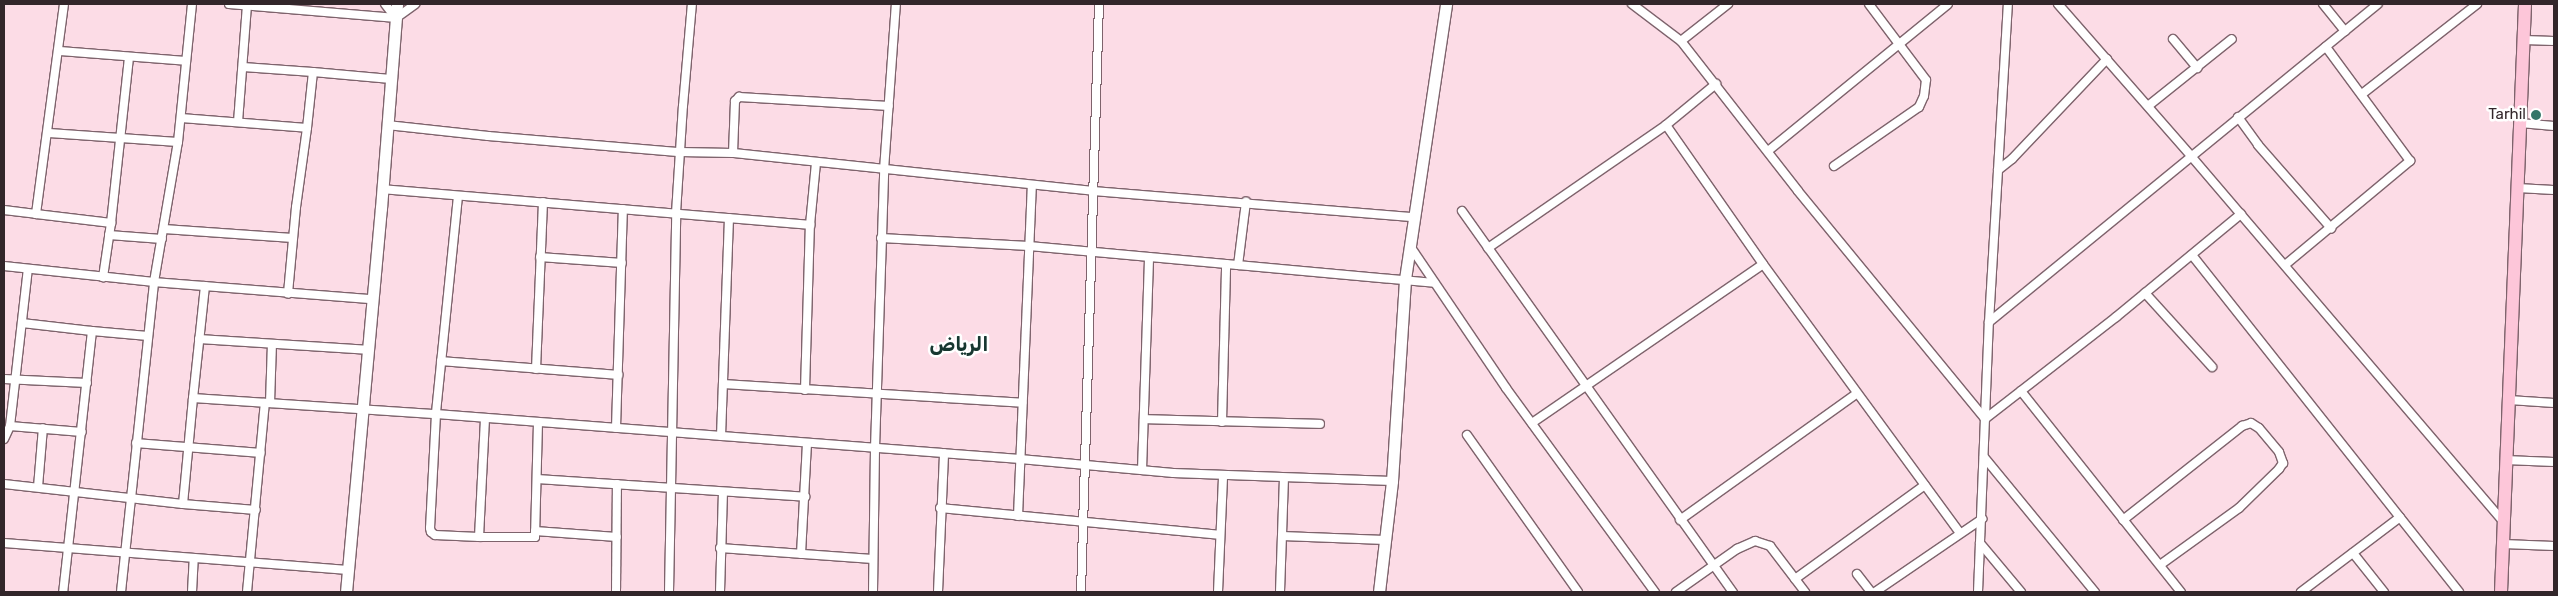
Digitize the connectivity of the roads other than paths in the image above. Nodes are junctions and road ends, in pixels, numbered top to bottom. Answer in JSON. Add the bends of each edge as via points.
{"nodes":[{"id":1,"x":64,"y":4,"type":"edge"},
{"id":2,"x":192,"y":4,"type":"edge"},
{"id":3,"x":229,"y":4,"type":"edge"},
{"id":4,"x":385,"y":4,"type":"edge"},
{"id":5,"x":397,"y":4,"type":"edge"},
{"id":6,"x":414,"y":4,"type":"edge"},
{"id":7,"x":692,"y":4,"type":"edge"},
{"id":8,"x":896,"y":4,"type":"edge"},
{"id":9,"x":1099,"y":4,"type":"edge"},
{"id":10,"x":1446,"y":4,"type":"edge"},
{"id":11,"x":1632,"y":4,"type":"edge"},
{"id":12,"x":1728,"y":4,"type":"edge"},
{"id":13,"x":1869,"y":4,"type":"edge"},
{"id":14,"x":1948,"y":4,"type":"edge"},
{"id":15,"x":2008,"y":4,"type":"edge"},
{"id":16,"x":2058,"y":4,"type":"edge"},
{"id":17,"x":2323,"y":4,"type":"edge"},
{"id":18,"x":2378,"y":4,"type":"edge"},
{"id":19,"x":2477,"y":4,"type":"edge"},
{"id":20,"x":2525,"y":4,"type":"edge"},
{"id":21,"x":247,"y":5,"type":"junction"},
{"id":22,"x":300,"y":7,"type":"edge"},
{"id":23,"x":396,"y":18,"type":"junction"},
{"id":24,"x":2345,"y":31,"type":"junction"},
{"id":25,"x":2173,"y":39,"type":"dead end"},
{"id":26,"x":2232,"y":39,"type":"dead end"},
{"id":27,"x":2524,"y":40,"type":"junction"},
{"id":28,"x":1681,"y":41,"type":"junction"},
{"id":29,"x":2554,"y":41,"type":"edge"},
{"id":30,"x":1900,"y":43,"type":"junction"},
{"id":31,"x":2326,"y":47,"type":"junction"},
{"id":32,"x":60,"y":51,"type":"junction"},
{"id":33,"x":128,"y":57,"type":"junction"},
{"id":34,"x":2107,"y":59,"type":"junction"},
{"id":35,"x":186,"y":61,"type":"junction"},
{"id":36,"x":242,"y":67,"type":"junction"},
{"id":37,"x":2197,"y":68,"type":"junction"},
{"id":38,"x":313,"y":72,"type":"junction"},
{"id":39,"x":391,"y":79,"type":"junction"},
{"id":40,"x":1716,"y":84,"type":"junction"},
{"id":41,"x":2362,"y":94,"type":"junction"},
{"id":42,"x":889,"y":106,"type":"junction"},
{"id":43,"x":2148,"y":106,"type":"junction"},
{"id":44,"x":181,"y":118,"type":"junction"},
{"id":45,"x":2238,"y":118,"type":"junction"},
{"id":46,"x":238,"y":122,"type":"junction"},
{"id":47,"x":2520,"y":123,"type":"junction"},
{"id":48,"x":387,"y":124,"type":"junction"},
{"id":49,"x":1666,"y":125,"type":"junction"},
{"id":50,"x":2554,"y":126,"type":"edge"},
{"id":51,"x":307,"y":128,"type":"junction"},
{"id":52,"x":49,"y":133,"type":"junction"},
{"id":53,"x":121,"y":139,"type":"junction"},
{"id":54,"x":178,"y":142,"type":"junction"},
{"id":55,"x":1768,"y":151,"type":"junction"},
{"id":56,"x":680,"y":152,"type":"junction"},
{"id":57,"x":733,"y":153,"type":"junction"},
{"id":58,"x":2191,"y":156,"type":"junction"},
{"id":59,"x":816,"y":163,"type":"junction"},
{"id":60,"x":1834,"y":166,"type":"dead end"},
{"id":61,"x":884,"y":170,"type":"junction"},
{"id":62,"x":1998,"y":170,"type":"junction"},
{"id":63,"x":1032,"y":185,"type":"junction"},
{"id":64,"x":2517,"y":188,"type":"junction"},
{"id":65,"x":382,"y":189,"type":"junction"},
{"id":66,"x":2554,"y":190,"type":"edge"},
{"id":67,"x":1094,"y":191,"type":"junction"},
{"id":68,"x":458,"y":196,"type":"junction"},
{"id":69,"x":542,"y":202,"type":"junction"},
{"id":70,"x":1246,"y":202,"type":"junction"},
{"id":71,"x":624,"y":209,"type":"junction"},
{"id":72,"x":4,"y":210,"type":"edge"},
{"id":73,"x":1462,"y":211,"type":"dead end"},
{"id":74,"x":676,"y":213,"type":"junction"},
{"id":75,"x":36,"y":214,"type":"junction"},
{"id":76,"x":2241,"y":214,"type":"junction"},
{"id":77,"x":729,"y":218,"type":"junction"},
{"id":78,"x":1413,"y":218,"type":"junction"},
{"id":79,"x":111,"y":224,"type":"junction"},
{"id":80,"x":810,"y":225,"type":"junction"},
{"id":81,"x":2331,"y":228,"type":"junction"},
{"id":82,"x":164,"y":229,"type":"junction"},
{"id":83,"x":110,"y":235,"type":"junction"},
{"id":84,"x":293,"y":238,"type":"junction"},
{"id":85,"x":882,"y":238,"type":"junction"},
{"id":86,"x":162,"y":239,"type":"junction"},
{"id":87,"x":1409,"y":245,"type":"junction"},
{"id":88,"x":1029,"y":246,"type":"junction"},
{"id":89,"x":1488,"y":248,"type":"junction"},
{"id":90,"x":1091,"y":252,"type":"junction"},
{"id":91,"x":2192,"y":255,"type":"junction"},
{"id":92,"x":1149,"y":257,"type":"junction"},
{"id":93,"x":540,"y":258,"type":"junction"},
{"id":94,"x":622,"y":263,"type":"junction"},
{"id":95,"x":1226,"y":264,"type":"junction"},
{"id":96,"x":1763,"y":264,"type":"junction"},
{"id":97,"x":1238,"y":265,"type":"junction"},
{"id":98,"x":2285,"y":265,"type":"junction"},
{"id":99,"x":4,"y":266,"type":"edge"},
{"id":100,"x":28,"y":269,"type":"junction"},
{"id":101,"x":103,"y":277,"type":"junction"},
{"id":102,"x":1405,"y":279,"type":"junction"},
{"id":103,"x":154,"y":282,"type":"junction"},
{"id":104,"x":1434,"y":283,"type":"junction"},
{"id":105,"x":205,"y":286,"type":"junction"},
{"id":106,"x":2145,"y":293,"type":"junction"},
{"id":107,"x":288,"y":294,"type":"junction"},
{"id":108,"x":372,"y":299,"type":"junction"},
{"id":109,"x":1989,"y":322,"type":"junction"},
{"id":110,"x":22,"y":323,"type":"junction"},
{"id":111,"x":92,"y":331,"type":"junction"},
{"id":112,"x":148,"y":336,"type":"junction"},
{"id":113,"x":199,"y":339,"type":"junction"},
{"id":114,"x":272,"y":344,"type":"junction"},
{"id":115,"x":368,"y":350,"type":"junction"},
{"id":116,"x":441,"y":361,"type":"junction"},
{"id":117,"x":2212,"y":367,"type":"dead end"},
{"id":118,"x":536,"y":369,"type":"junction"},
{"id":119,"x":618,"y":375,"type":"junction"},
{"id":120,"x":4,"y":378,"type":"edge"},
{"id":121,"x":16,"y":380,"type":"junction"},
{"id":122,"x":87,"y":383,"type":"junction"},
{"id":123,"x":723,"y":384,"type":"junction"},
{"id":124,"x":1586,"y":386,"type":"junction"},
{"id":125,"x":805,"y":390,"type":"junction"},
{"id":126,"x":2021,"y":392,"type":"junction"},
{"id":127,"x":876,"y":394,"type":"junction"},
{"id":128,"x":1856,"y":394,"type":"junction"},
{"id":129,"x":193,"y":398,"type":"junction"},
{"id":130,"x":2509,"y":400,"type":"junction"},
{"id":131,"x":268,"y":403,"type":"junction"},
{"id":132,"x":1022,"y":403,"type":"junction"},
{"id":133,"x":2554,"y":403,"type":"edge"},
{"id":134,"x":363,"y":409,"type":"junction"},
{"id":135,"x":436,"y":414,"type":"junction"},
{"id":136,"x":485,"y":418,"type":"junction"},
{"id":137,"x":1144,"y":419,"type":"junction"},
{"id":138,"x":1984,"y":419,"type":"junction"},
{"id":139,"x":538,"y":422,"type":"junction"},
{"id":140,"x":1222,"y":422,"type":"junction"},
{"id":141,"x":1532,"y":423,"type":"junction"},
{"id":142,"x":1320,"y":424,"type":"dead end"},
{"id":143,"x":10,"y":426,"type":"junction"},
{"id":144,"x":43,"y":428,"type":"junction"},
{"id":145,"x":616,"y":428,"type":"junction"},
{"id":146,"x":82,"y":432,"type":"junction"},
{"id":147,"x":670,"y":432,"type":"junction"},
{"id":148,"x":721,"y":436,"type":"junction"},
{"id":149,"x":1467,"y":436,"type":"dead end"},
{"id":150,"x":4,"y":439,"type":"edge"},
{"id":151,"x":808,"y":443,"type":"junction"},
{"id":152,"x":136,"y":444,"type":"junction"},
{"id":153,"x":189,"y":447,"type":"junction"},
{"id":154,"x":874,"y":448,"type":"junction"},
{"id":155,"x":261,"y":453,"type":"junction"},
{"id":156,"x":944,"y":453,"type":"junction"},
{"id":157,"x":1984,"y":457,"type":"junction"},
{"id":158,"x":1020,"y":459,"type":"junction"},
{"id":159,"x":2505,"y":460,"type":"junction"},
{"id":160,"x":2554,"y":462,"type":"edge"},
{"id":161,"x":1085,"y":466,"type":"junction"},
{"id":162,"x":1142,"y":470,"type":"junction"},
{"id":163,"x":1222,"y":476,"type":"junction"},
{"id":164,"x":537,"y":479,"type":"junction"},
{"id":165,"x":1284,"y":479,"type":"junction"},
{"id":166,"x":1392,"y":481,"type":"junction"},
{"id":167,"x":4,"y":484,"type":"edge"},
{"id":168,"x":617,"y":484,"type":"junction"},
{"id":169,"x":1926,"y":485,"type":"junction"},
{"id":170,"x":38,"y":487,"type":"junction"},
{"id":171,"x":670,"y":488,"type":"junction"},
{"id":172,"x":724,"y":492,"type":"junction"},
{"id":173,"x":74,"y":494,"type":"junction"},
{"id":174,"x":805,"y":497,"type":"junction"},
{"id":175,"x":130,"y":499,"type":"junction"},
{"id":176,"x":184,"y":504,"type":"junction"},
{"id":177,"x":940,"y":508,"type":"junction"},
{"id":178,"x":256,"y":510,"type":"junction"},
{"id":179,"x":1018,"y":516,"type":"junction"},
{"id":180,"x":2400,"y":517,"type":"junction"},
{"id":181,"x":1982,"y":519,"type":"junction"},
{"id":182,"x":1680,"y":520,"type":"junction"},
{"id":183,"x":2123,"y":520,"type":"junction"},
{"id":184,"x":1083,"y":522,"type":"junction"},
{"id":185,"x":2504,"y":522,"type":"junction"},
{"id":186,"x":535,"y":532,"type":"junction"},
{"id":187,"x":1960,"y":533,"type":"junction"},
{"id":188,"x":1219,"y":535,"type":"junction"},
{"id":189,"x":1282,"y":536,"type":"junction"},
{"id":190,"x":479,"y":537,"type":"junction"},
{"id":191,"x":616,"y":537,"type":"junction"},
{"id":192,"x":1385,"y":540,"type":"junction"},
{"id":193,"x":4,"y":543,"type":"edge"},
{"id":194,"x":1980,"y":543,"type":"junction"},
{"id":195,"x":2503,"y":544,"type":"junction"},
{"id":196,"x":2554,"y":546,"type":"edge"},
{"id":197,"x":720,"y":548,"type":"junction"},
{"id":198,"x":69,"y":550,"type":"junction"},
{"id":199,"x":125,"y":553,"type":"junction"},
{"id":200,"x":2353,"y":553,"type":"junction"},
{"id":201,"x":801,"y":554,"type":"junction"},
{"id":202,"x":194,"y":558,"type":"junction"},
{"id":203,"x":873,"y":559,"type":"junction"},
{"id":204,"x":250,"y":562,"type":"junction"},
{"id":205,"x":2160,"y":565,"type":"junction"},
{"id":206,"x":1713,"y":566,"type":"junction"},
{"id":207,"x":348,"y":570,"type":"junction"},
{"id":208,"x":1857,"y":574,"type":"dead end"},
{"id":209,"x":1795,"y":578,"type":"junction"},
{"id":210,"x":63,"y":592,"type":"edge"},
{"id":211,"x":121,"y":592,"type":"edge"},
{"id":212,"x":192,"y":592,"type":"edge"},
{"id":213,"x":247,"y":592,"type":"edge"},
{"id":214,"x":346,"y":592,"type":"edge"},
{"id":215,"x":616,"y":592,"type":"edge"},
{"id":216,"x":669,"y":592,"type":"edge"},
{"id":217,"x":720,"y":592,"type":"edge"},
{"id":218,"x":873,"y":592,"type":"edge"},
{"id":219,"x":938,"y":592,"type":"edge"},
{"id":220,"x":1081,"y":592,"type":"edge"},
{"id":221,"x":1218,"y":592,"type":"edge"},
{"id":222,"x":1280,"y":592,"type":"edge"},
{"id":223,"x":1379,"y":592,"type":"edge"},
{"id":224,"x":1578,"y":592,"type":"edge"},
{"id":225,"x":1655,"y":592,"type":"edge"},
{"id":226,"x":1676,"y":592,"type":"edge"},
{"id":227,"x":1733,"y":592,"type":"edge"},
{"id":228,"x":1805,"y":592,"type":"edge"},
{"id":229,"x":1873,"y":592,"type":"edge"},
{"id":230,"x":1978,"y":592,"type":"edge"},
{"id":231,"x":2021,"y":592,"type":"edge"},
{"id":232,"x":2095,"y":592,"type":"edge"},
{"id":233,"x":2181,"y":592,"type":"edge"},
{"id":234,"x":2302,"y":592,"type":"edge"},
{"id":235,"x":2384,"y":592,"type":"edge"},
{"id":236,"x":2459,"y":592,"type":"edge"},
{"id":237,"x":2501,"y":592,"type":"edge"}],
"edges":[{"from":1,"to":32,"type":"street"},
{"from":2,"to":35,"type":"street"},
{"from":3,"to":21,"type":"street"},
{"from":4,"to":23,"type":"street"},
{"from":5,"to":23,"type":"street"},
{"from":6,"to":23,"type":"street"},
{"from":7,"to":56,"type":"street"},
{"from":8,"to":42,"type":"street"},
{"from":9,"to":67,"type":"street"},
{"from":10,"to":78,"type":"street"},
{"from":11,"to":28,"type":"street"},
{"from":12,"to":28,"type":"street"},
{"from":13,"to":30,"type":"street"},
{"from":14,"to":30,"type":"street"},
{"from":15,"to":62,"type":"street"},
{"from":16,"to":34,"type":"street"},
{"from":17,"to":24,"type":"street"},
{"from":18,"to":24,"type":"street"},
{"from":19,"to":41,"type":"street"},
{"from":20,"to":27,"type":"main road"},
{"from":21,"to":22,"type":"street"},
{"from":21,"to":36,"type":"street"},
{"from":22,"to":23,"type":"street"},
{"from":23,"to":39,"type":"street"},
{"from":24,"to":31,"type":"street"},
{"from":25,"to":37,"type":"street"},
{"from":26,"to":37,"type":"street"},
{"from":27,"to":29,"type":"street"},
{"from":27,"to":47,"type":"main road"},
{"from":28,"to":40,"type":"street"},
{"from":30,"to":55,"type":"street"},
{"from":30,"to":60,"type":"street","via":[[1926,80],[1924,96],[1918,107]]},
{"from":31,"to":41,"type":"street"},
{"from":31,"to":45,"type":"street"},
{"from":32,"to":33,"type":"street"},
{"from":32,"to":52,"type":"street"},
{"from":33,"to":35,"type":"street"},
{"from":33,"to":53,"type":"street"},
{"from":34,"to":43,"type":"street"},
{"from":34,"to":62,"type":"street"},
{"from":35,"to":44,"type":"street"},
{"from":36,"to":38,"type":"street"},
{"from":36,"to":46,"type":"street"},
{"from":37,"to":43,"type":"street"},
{"from":38,"to":39,"type":"street"},
{"from":38,"to":51,"type":"street"},
{"from":39,"to":48,"type":"street"},
{"from":40,"to":49,"type":"street"},
{"from":40,"to":55,"type":"street"},
{"from":41,"to":81,"type":"street","via":[[2410,161]]},
{"from":42,"to":57,"type":"street","via":[[739,97],[734,101]]},
{"from":42,"to":61,"type":"street"},
{"from":43,"to":58,"type":"street"},
{"from":44,"to":46,"type":"street"},
{"from":44,"to":54,"type":"street"},
{"from":45,"to":58,"type":"street"},
{"from":45,"to":81,"type":"street"},
{"from":46,"to":51,"type":"street"},
{"from":47,"to":50,"type":"street"},
{"from":47,"to":64,"type":"main road"},
{"from":48,"to":56,"type":"street"},
{"from":48,"to":65,"type":"street"},
{"from":49,"to":89,"type":"street"},
{"from":49,"to":96,"type":"street"},
{"from":51,"to":84,"type":"street"},
{"from":52,"to":53,"type":"street"},
{"from":52,"to":75,"type":"street"},
{"from":53,"to":54,"type":"street"},
{"from":53,"to":79,"type":"street"},
{"from":54,"to":82,"type":"street"},
{"from":55,"to":138,"type":"street"},
{"from":56,"to":57,"type":"street"},
{"from":56,"to":74,"type":"street"},
{"from":57,"to":59,"type":"street"},
{"from":58,"to":76,"type":"street"},
{"from":58,"to":109,"type":"street"},
{"from":59,"to":61,"type":"street"},
{"from":59,"to":80,"type":"street"},
{"from":61,"to":63,"type":"street"},
{"from":61,"to":85,"type":"street"},
{"from":62,"to":109,"type":"street"},
{"from":63,"to":67,"type":"street"},
{"from":63,"to":88,"type":"street"},
{"from":64,"to":66,"type":"street"},
{"from":64,"to":130,"type":"main road"},
{"from":65,"to":68,"type":"street"},
{"from":65,"to":108,"type":"street"},
{"from":67,"to":70,"type":"street"},
{"from":67,"to":90,"type":"street"},
{"from":68,"to":69,"type":"street"},
{"from":68,"to":116,"type":"street"},
{"from":69,"to":71,"type":"street"},
{"from":69,"to":93,"type":"street"},
{"from":70,"to":78,"type":"street"},
{"from":70,"to":97,"type":"street"},
{"from":71,"to":74,"type":"street"},
{"from":71,"to":94,"type":"street"},
{"from":72,"to":75,"type":"street"},
{"from":73,"to":89,"type":"street"},
{"from":74,"to":77,"type":"street"},
{"from":74,"to":147,"type":"street"},
{"from":75,"to":79,"type":"street"},
{"from":76,"to":91,"type":"street"},
{"from":76,"to":98,"type":"street"},
{"from":77,"to":80,"type":"street"},
{"from":77,"to":123,"type":"street"},
{"from":78,"to":87,"type":"street"},
{"from":79,"to":83,"type":"street"},
{"from":80,"to":125,"type":"street"},
{"from":81,"to":98,"type":"street"},
{"from":82,"to":84,"type":"street"},
{"from":82,"to":86,"type":"street"},
{"from":83,"to":86,"type":"street"},
{"from":83,"to":101,"type":"street"},
{"from":84,"to":107,"type":"street"},
{"from":85,"to":88,"type":"street"},
{"from":85,"to":127,"type":"street"},
{"from":86,"to":103,"type":"street"},
{"from":87,"to":102,"type":"street"},
{"from":87,"to":104,"type":"street"},
{"from":88,"to":90,"type":"street"},
{"from":88,"to":132,"type":"street"},
{"from":89,"to":124,"type":"street"},
{"from":90,"to":92,"type":"street"},
{"from":90,"to":161,"type":"street"},
{"from":91,"to":106,"type":"street"},
{"from":91,"to":180,"type":"street"},
{"from":92,"to":95,"type":"street"},
{"from":92,"to":137,"type":"street"},
{"from":93,"to":94,"type":"street"},
{"from":93,"to":118,"type":"street"},
{"from":94,"to":119,"type":"street"},
{"from":95,"to":97,"type":"street"},
{"from":95,"to":140,"type":"street"},
{"from":96,"to":124,"type":"street"},
{"from":96,"to":128,"type":"street"},
{"from":97,"to":102,"type":"street"},
{"from":98,"to":185,"type":"street"},
{"from":99,"to":100,"type":"street"},
{"from":100,"to":101,"type":"street"},
{"from":100,"to":110,"type":"street"},
{"from":101,"to":103,"type":"street"},
{"from":102,"to":104,"type":"street"},
{"from":102,"to":166,"type":"street"},
{"from":103,"to":105,"type":"street"},
{"from":103,"to":112,"type":"street"},
{"from":104,"to":141,"type":"street"},
{"from":105,"to":107,"type":"street"},
{"from":105,"to":113,"type":"street"},
{"from":106,"to":117,"type":"street"},
{"from":106,"to":126,"type":"street"},
{"from":107,"to":108,"type":"street"},
{"from":108,"to":115,"type":"street"},
{"from":109,"to":138,"type":"street"},
{"from":110,"to":111,"type":"street"},
{"from":110,"to":121,"type":"street"},
{"from":111,"to":112,"type":"street"},
{"from":111,"to":122,"type":"street"},
{"from":112,"to":152,"type":"street"},
{"from":113,"to":114,"type":"street"},
{"from":113,"to":129,"type":"street"},
{"from":114,"to":115,"type":"street"},
{"from":114,"to":131,"type":"street"},
{"from":115,"to":134,"type":"street"},
{"from":116,"to":118,"type":"street"},
{"from":116,"to":135,"type":"street"},
{"from":118,"to":119,"type":"street"},
{"from":119,"to":145,"type":"street"},
{"from":120,"to":121,"type":"street"},
{"from":121,"to":122,"type":"street"},
{"from":121,"to":143,"type":"street"},
{"from":122,"to":146,"type":"street"},
{"from":123,"to":125,"type":"street"},
{"from":123,"to":148,"type":"street"},
{"from":124,"to":141,"type":"street"},
{"from":124,"to":182,"type":"street"},
{"from":125,"to":127,"type":"street"},
{"from":126,"to":138,"type":"street"},
{"from":126,"to":183,"type":"street"},
{"from":127,"to":132,"type":"street"},
{"from":127,"to":154,"type":"street"},
{"from":128,"to":169,"type":"street"},
{"from":128,"to":182,"type":"street"},
{"from":129,"to":131,"type":"street"},
{"from":129,"to":153,"type":"street"},
{"from":130,"to":133,"type":"street"},
{"from":130,"to":159,"type":"main road"},
{"from":131,"to":134,"type":"street"},
{"from":131,"to":155,"type":"street"},
{"from":132,"to":158,"type":"street"},
{"from":134,"to":135,"type":"street"},
{"from":134,"to":207,"type":"street"},
{"from":135,"to":136,"type":"street"},
{"from":135,"to":190,"type":"street","via":[[430,528],[434,535]]},
{"from":136,"to":139,"type":"street"},
{"from":136,"to":190,"type":"street"},
{"from":137,"to":140,"type":"street"},
{"from":137,"to":162,"type":"street"},
{"from":138,"to":157,"type":"street"},
{"from":139,"to":145,"type":"street"},
{"from":139,"to":164,"type":"street"},
{"from":140,"to":142,"type":"street"},
{"from":141,"to":225,"type":"street"},
{"from":143,"to":144,"type":"street"},
{"from":143,"to":150,"type":"street"},
{"from":144,"to":146,"type":"street"},
{"from":144,"to":170,"type":"street"},
{"from":145,"to":147,"type":"street"},
{"from":146,"to":173,"type":"street"},
{"from":147,"to":148,"type":"street"},
{"from":147,"to":171,"type":"street"},
{"from":148,"to":151,"type":"street"},
{"from":149,"to":224,"type":"street"},
{"from":151,"to":154,"type":"street"},
{"from":151,"to":174,"type":"street"},
{"from":152,"to":153,"type":"street"},
{"from":152,"to":175,"type":"street"},
{"from":153,"to":155,"type":"street"},
{"from":153,"to":176,"type":"street"},
{"from":154,"to":156,"type":"street"},
{"from":154,"to":203,"type":"street"},
{"from":155,"to":178,"type":"street"},
{"from":156,"to":158,"type":"street"},
{"from":156,"to":177,"type":"street"},
{"from":157,"to":181,"type":"street"},
{"from":157,"to":232,"type":"street"},
{"from":158,"to":161,"type":"street"},
{"from":158,"to":179,"type":"street"},
{"from":159,"to":160,"type":"street"},
{"from":159,"to":185,"type":"main road"},
{"from":161,"to":162,"type":"street"},
{"from":161,"to":184,"type":"street"},
{"from":162,"to":163,"type":"street"},
{"from":163,"to":165,"type":"street"},
{"from":163,"to":188,"type":"street"},
{"from":164,"to":168,"type":"street"},
{"from":164,"to":186,"type":"street"},
{"from":165,"to":166,"type":"street"},
{"from":165,"to":189,"type":"street"},
{"from":166,"to":192,"type":"street"},
{"from":167,"to":170,"type":"street"},
{"from":168,"to":171,"type":"street"},
{"from":168,"to":191,"type":"street"},
{"from":169,"to":187,"type":"street"},
{"from":169,"to":209,"type":"street"},
{"from":170,"to":173,"type":"street"},
{"from":171,"to":172,"type":"street"},
{"from":171,"to":216,"type":"street"},
{"from":172,"to":174,"type":"street"},
{"from":172,"to":197,"type":"street"},
{"from":173,"to":175,"type":"street"},
{"from":173,"to":198,"type":"street"},
{"from":174,"to":201,"type":"street"},
{"from":175,"to":176,"type":"street"},
{"from":175,"to":199,"type":"street"},
{"from":176,"to":178,"type":"street"},
{"from":177,"to":179,"type":"street"},
{"from":177,"to":219,"type":"street"},
{"from":178,"to":204,"type":"street"},
{"from":179,"to":184,"type":"street"},
{"from":180,"to":200,"type":"street"},
{"from":180,"to":236,"type":"street"},
{"from":181,"to":187,"type":"street"},
{"from":181,"to":194,"type":"street"},
{"from":182,"to":206,"type":"street"},
{"from":183,"to":205,"type":"street"},
{"from":183,"to":205,"type":"street","via":[[2242,426],[2250,423],[2258,428],[2279,452],[2283,463],[2279,469],[2240,508]]},
{"from":184,"to":188,"type":"street"},
{"from":184,"to":220,"type":"street"},
{"from":185,"to":195,"type":"main road"},
{"from":186,"to":190,"type":"street","via":[[535,538]]},
{"from":186,"to":191,"type":"street"},
{"from":187,"to":229,"type":"street"},
{"from":188,"to":221,"type":"street"},
{"from":189,"to":192,"type":"street"},
{"from":189,"to":222,"type":"street"},
{"from":191,"to":215,"type":"street"},
{"from":192,"to":223,"type":"street"},
{"from":193,"to":198,"type":"street"},
{"from":194,"to":230,"type":"street"},
{"from":194,"to":231,"type":"street"},
{"from":195,"to":196,"type":"street"},
{"from":195,"to":237,"type":"main road"},
{"from":197,"to":201,"type":"street"},
{"from":197,"to":217,"type":"street"},
{"from":198,"to":199,"type":"street"},
{"from":198,"to":210,"type":"street"},
{"from":199,"to":202,"type":"street"},
{"from":199,"to":211,"type":"street"},
{"from":200,"to":234,"type":"street"},
{"from":200,"to":235,"type":"street"},
{"from":201,"to":203,"type":"street"},
{"from":202,"to":204,"type":"street"},
{"from":202,"to":212,"type":"street"},
{"from":203,"to":218,"type":"street"},
{"from":204,"to":207,"type":"street"},
{"from":204,"to":213,"type":"street"},
{"from":205,"to":233,"type":"street"},
{"from":206,"to":209,"type":"street","via":[[1746,544],[1762,542],[1770,546]]},
{"from":206,"to":226,"type":"street"},
{"from":206,"to":227,"type":"street"},
{"from":207,"to":214,"type":"street"},
{"from":208,"to":229,"type":"street"},
{"from":209,"to":228,"type":"street"}]}
